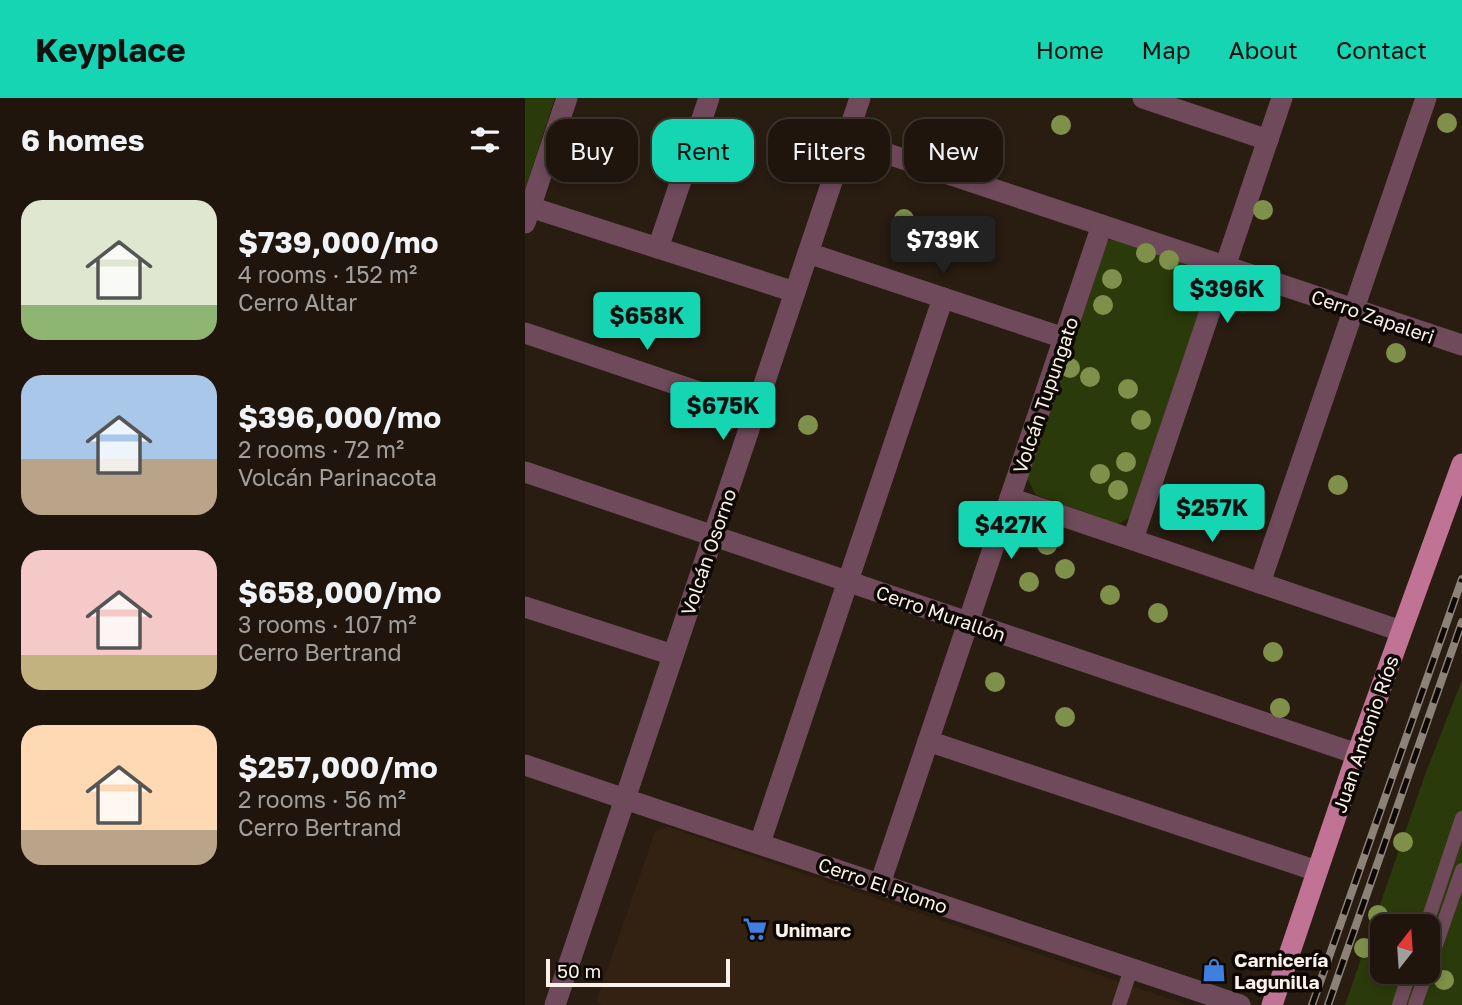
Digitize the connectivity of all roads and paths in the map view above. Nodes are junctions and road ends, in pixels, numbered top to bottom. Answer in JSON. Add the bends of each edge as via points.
{"nodes":[{"id":1,"x":567,"y":98,"type":"edge"},
{"id":2,"x":709,"y":98,"type":"edge"},
{"id":3,"x":860,"y":98,"type":"edge"},
{"id":4,"x":1143,"y":98,"type":"edge"},
{"id":5,"x":1282,"y":98,"type":"edge"},
{"id":6,"x":1426,"y":98,"type":"edge"},
{"id":7,"x":853,"y":119,"type":"edge"},
{"id":8,"x":1268,"y":140,"type":"junction"},
{"id":9,"x":890,"y":155,"type":"edge"},
{"id":10,"x":832,"y":182,"type":"edge"},
{"id":11,"x":528,"y":215,"type":"edge"},
{"id":12,"x":1102,"y":225,"type":"junction"},
{"id":13,"x":658,"y":248,"type":"junction"},
{"id":14,"x":808,"y":253,"type":"junction"},
{"id":15,"x":1225,"y":266,"type":"junction"},
{"id":16,"x":795,"y":292,"type":"junction"},
{"id":17,"x":943,"y":298,"type":"junction"},
{"id":18,"x":1354,"y":309,"type":"junction"},
{"id":19,"x":525,"y":332,"type":"edge"},
{"id":20,"x":1064,"y":338,"type":"junction"},
{"id":21,"x":1462,"y":345,"type":"edge"},
{"id":22,"x":755,"y":411,"type":"junction"},
{"id":23,"x":1462,"y":464,"type":"edge"},
{"id":24,"x":525,"y":472,"type":"edge"},
{"id":25,"x":1010,"y":498,"type":"junction"},
{"id":26,"x":713,"y":536,"type":"junction"},
{"id":27,"x":1133,"y":539,"type":"junction"},
{"id":28,"x":849,"y":582,"type":"junction"},
{"id":29,"x":1260,"y":583,"type":"junction"},
{"id":30,"x":525,"y":607,"type":"edge"},
{"id":31,"x":968,"y":622,"type":"junction"},
{"id":32,"x":1401,"y":631,"type":"junction"},
{"id":33,"x":673,"y":655,"type":"junction"},
{"id":34,"x":928,"y":741,"type":"junction"},
{"id":35,"x":1357,"y":754,"type":"junction"},
{"id":36,"x":525,"y":765,"type":"edge"},
{"id":37,"x":625,"y":799,"type":"junction"},
{"id":38,"x":1462,"y":818,"type":"edge"},
{"id":39,"x":760,"y":844,"type":"junction"},
{"id":40,"x":1462,"y":870,"type":"edge"},
{"id":41,"x":1317,"y":871,"type":"junction"},
{"id":42,"x":880,"y":884,"type":"junction"},
{"id":43,"x":1430,"y":914,"type":"edge"},
{"id":44,"x":1440,"y":933,"type":"edge"},
{"id":45,"x":1131,"y":969,"type":"junction"},
{"id":46,"x":1406,"y":984,"type":"edge"},
{"id":47,"x":1422,"y":984,"type":"edge"},
{"id":48,"x":555,"y":1005,"type":"edge"},
{"id":49,"x":1119,"y":1005,"type":"edge"},
{"id":50,"x":1240,"y":1005,"type":"edge"},
{"id":51,"x":1272,"y":1005,"type":"edge"},
{"id":52,"x":1399,"y":1005,"type":"edge"},
{"id":53,"x":1415,"y":1005,"type":"edge"}],
"edges":[{"from":1,"to":11,"type":"street"},
{"from":2,"to":13,"type":"street"},
{"from":3,"to":7,"type":"street","name":"Volcán Osorno"},
{"from":4,"to":8,"type":"street"},
{"from":5,"to":8,"type":"street"},
{"from":6,"to":18,"type":"street"},
{"from":8,"to":15,"type":"street"},
{"from":9,"to":12,"type":"street","name":"Cerro Zapaleri"},
{"from":10,"to":14,"type":"street","name":"Volcán Osorno"},
{"from":11,"to":13,"type":"street"},
{"from":12,"to":15,"type":"street","name":"Cerro Zapaleri"},
{"from":12,"to":20,"type":"street","name":"Volcán Tupungato"},
{"from":13,"to":16,"type":"street"},
{"from":14,"to":16,"type":"street","name":"Volcán Osorno"},
{"from":14,"to":17,"type":"street"},
{"from":15,"to":18,"type":"street","name":"Cerro Zapaleri"},
{"from":15,"to":27,"type":"street"},
{"from":16,"to":22,"type":"street","name":"Volcán Osorno"},
{"from":17,"to":20,"type":"street"},
{"from":17,"to":28,"type":"street"},
{"from":18,"to":21,"type":"street","name":"Cerro Zapaleri"},
{"from":18,"to":29,"type":"street"},
{"from":19,"to":22,"type":"street"},
{"from":20,"to":25,"type":"street","name":"Volcán Tupungato"},
{"from":22,"to":26,"type":"street","name":"Volcán Osorno"},
{"from":23,"to":32,"type":"main road","name":"Juan Antonio Ríos"},
{"from":24,"to":26,"type":"street","name":"Cerro Murallón"},
{"from":25,"to":27,"type":"street"},
{"from":25,"to":31,"type":"street","name":"Volcán Tupungato"},
{"from":26,"to":28,"type":"street","name":"Cerro Murallón"},
{"from":26,"to":33,"type":"street","name":"Volcán Osorno"},
{"from":27,"to":29,"type":"street"},
{"from":28,"to":31,"type":"street","name":"Cerro Murallón"},
{"from":28,"to":39,"type":"street"},
{"from":29,"to":32,"type":"street"},
{"from":30,"to":33,"type":"street"},
{"from":31,"to":34,"type":"street","name":"Volcán Tupungato"},
{"from":31,"to":35,"type":"street","name":"Cerro Murallón"},
{"from":32,"to":35,"type":"main road","name":"Juan Antonio Ríos"},
{"from":33,"to":37,"type":"street","name":"Volcán Osorno"},
{"from":34,"to":41,"type":"street"},
{"from":34,"to":42,"type":"street","name":"Volcán Tupungato"},
{"from":35,"to":41,"type":"main road","name":"Juan Antonio Ríos"},
{"from":36,"to":37,"type":"street","name":"Cerro El Plomo"},
{"from":37,"to":39,"type":"street","name":"Cerro El Plomo"},
{"from":37,"to":48,"type":"street","name":"Volcán Osorno"},
{"from":38,"to":43,"type":"lane"},
{"from":39,"to":42,"type":"street","name":"Cerro El Plomo"},
{"from":40,"to":44,"type":"lane"},
{"from":41,"to":51,"type":"main road","name":"Juan Antonio Ríos"},
{"from":42,"to":45,"type":"street","name":"Cerro El Plomo"},
{"from":45,"to":49,"type":"lane"},
{"from":45,"to":50,"type":"street","name":"Cerro El Plomo"},
{"from":46,"to":52,"type":"lane"},
{"from":47,"to":53,"type":"lane"}]}
